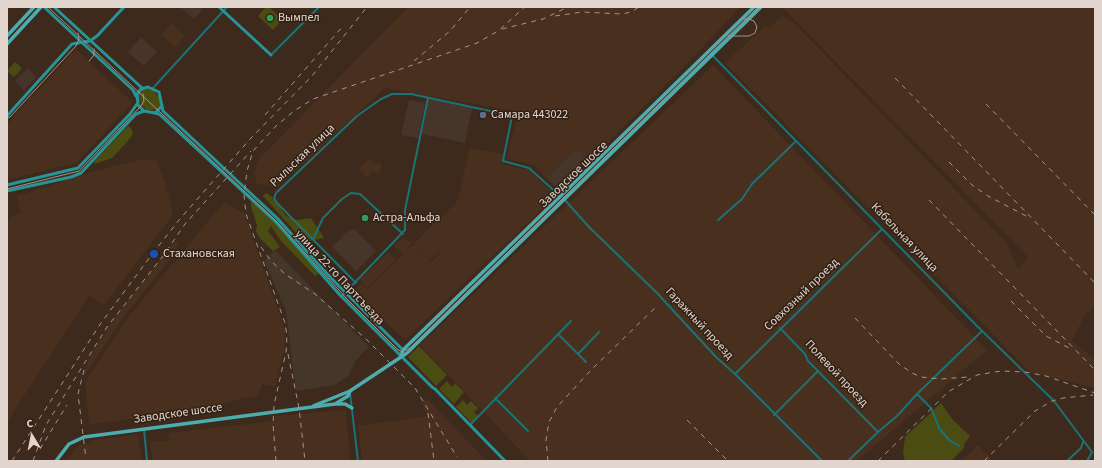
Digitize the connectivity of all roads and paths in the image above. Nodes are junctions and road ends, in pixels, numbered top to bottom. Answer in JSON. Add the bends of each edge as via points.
{"nodes":[{"id":1,"x":34,"y":7,"type":"edge"},
{"id":2,"x":41,"y":7,"type":"edge"},
{"id":3,"x":44,"y":7,"type":"edge"},
{"id":4,"x":54,"y":7,"type":"edge"},
{"id":5,"x":124,"y":7,"type":"edge"},
{"id":6,"x":219,"y":7,"type":"edge"},
{"id":7,"x":227,"y":7,"type":"edge"},
{"id":8,"x":319,"y":7,"type":"edge"},
{"id":9,"x":754,"y":7,"type":"edge"},
{"id":10,"x":761,"y":7,"type":"edge"},
{"id":11,"x":223,"y":12,"type":"junction"},
{"id":12,"x":28,"y":13,"type":"junction"},
{"id":13,"x":32,"y":16,"type":"junction"},
{"id":14,"x":7,"y":36,"type":"edge"},
{"id":15,"x":90,"y":41,"type":"junction"},
{"id":16,"x":81,"y":42,"type":"junction"},
{"id":17,"x":7,"y":44,"type":"edge"},
{"id":18,"x":708,"y":52,"type":"junction"},
{"id":19,"x":271,"y":55,"type":"joint"},
{"id":20,"x":712,"y":55,"type":"junction"},
{"id":21,"x":142,"y":88,"type":"junction"},
{"id":22,"x":153,"y":88,"type":"junction"},
{"id":23,"x":136,"y":96,"type":"junction"},
{"id":24,"x":428,"y":98,"type":"junction"},
{"id":25,"x":137,"y":102,"type":"junction"},
{"id":26,"x":162,"y":106,"type":"junction"},
{"id":27,"x":144,"y":111,"type":"junction"},
{"id":28,"x":155,"y":113,"type":"junction"},
{"id":29,"x":7,"y":116,"type":"edge"},
{"id":30,"x":511,"y":121,"type":"joint"},
{"id":31,"x":180,"y":130,"type":"junction"},
{"id":32,"x":796,"y":141,"type":"junction"},
{"id":33,"x":7,"y":186,"type":"edge"},
{"id":34,"x":7,"y":191,"type":"edge"},
{"id":35,"x":562,"y":198,"type":"junction"},
{"id":36,"x":718,"y":220,"type":"dead end"},
{"id":37,"x":277,"y":221,"type":"junction"},
{"id":38,"x":882,"y":229,"type":"junction"},
{"id":39,"x":404,"y":234,"type":"junction"},
{"id":40,"x":313,"y":239,"type":"junction"},
{"id":41,"x":479,"y":276,"type":"junction"},
{"id":42,"x":482,"y":279,"type":"junction"},
{"id":43,"x":356,"y":283,"type":"junction"},
{"id":44,"x":346,"y":292,"type":"junction"},
{"id":45,"x":341,"y":297,"type":"junction"},
{"id":46,"x":572,"y":321,"type":"dead end"},
{"id":47,"x":780,"y":328,"type":"junction"},
{"id":48,"x":982,"y":331,"type":"junction"},
{"id":49,"x":599,"y":332,"type":"dead end"},
{"id":50,"x":558,"y":334,"type":"junction"},
{"id":51,"x":403,"y":350,"type":"junction"},
{"id":52,"x":578,"y":354,"type":"junction"},
{"id":53,"x":401,"y":356,"type":"junction"},
{"id":54,"x":586,"y":362,"type":"dead end"},
{"id":55,"x":818,"y":371,"type":"junction"},
{"id":56,"x":735,"y":374,"type":"junction"},
{"id":57,"x":350,"y":391,"type":"junction"},
{"id":58,"x":917,"y":394,"type":"junction"},
{"id":59,"x":495,"y":398,"type":"junction"},
{"id":60,"x":335,"y":404,"type":"junction"},
{"id":61,"x":313,"y":406,"type":"junction"},
{"id":62,"x":352,"y":408,"type":"junction"},
{"id":63,"x":774,"y":414,"type":"junction"},
{"id":64,"x":470,"y":425,"type":"junction"},
{"id":65,"x":144,"y":429,"type":"junction"},
{"id":66,"x":528,"y":431,"type":"dead end"},
{"id":67,"x":878,"y":432,"type":"junction"},
{"id":68,"x":1083,"y":441,"type":"junction"},
{"id":69,"x":959,"y":446,"type":"dead end"},
{"id":70,"x":1092,"y":452,"type":"junction"},
{"id":71,"x":1095,"y":452,"type":"edge"},
{"id":72,"x":56,"y":461,"type":"edge"},
{"id":73,"x":147,"y":461,"type":"edge"},
{"id":74,"x":358,"y":461,"type":"edge"},
{"id":75,"x":505,"y":461,"type":"edge"},
{"id":76,"x":822,"y":461,"type":"edge"},
{"id":77,"x":848,"y":461,"type":"edge"},
{"id":78,"x":1067,"y":461,"type":"edge"},
{"id":79,"x":1086,"y":461,"type":"edge"}],
"edges":[{"from":1,"to":12,"type":"main road"},
{"from":2,"to":13,"type":"main road"},
{"from":3,"to":16,"type":"main road"},
{"from":4,"to":15,"type":"main road"},
{"from":5,"to":15,"type":"main road"},
{"from":6,"to":11,"type":"main road"},
{"from":7,"to":11,"type":"street"},
{"from":8,"to":19,"type":"street"},
{"from":9,"to":18,"type":"main road","name":"Заводское шоссе"},
{"from":10,"to":20,"type":"main road","name":"Заводское шоссе"},
{"from":11,"to":19,"type":"main road"},
{"from":11,"to":22,"type":"street"},
{"from":12,"to":13,"type":"main road","via":[[32,12]]},
{"from":12,"to":14,"type":"main road"},
{"from":13,"to":17,"type":"main road"},
{"from":15,"to":16,"type":"main road"},
{"from":15,"to":21,"type":"main road"},
{"from":16,"to":23,"type":"main road","via":[[133,90]]},
{"from":16,"to":29,"type":"main road","via":[[72,44]]},
{"from":18,"to":20,"type":"street","name":"Кабельная улица"},
{"from":18,"to":35,"type":"main road","name":"Заводское шоссе"},
{"from":20,"to":32,"type":"street","name":"Кабельная улица"},
{"from":20,"to":35,"type":"main road","name":"Заводское шоссе"},
{"from":21,"to":22,"type":"main road"},
{"from":21,"to":23,"type":"main road"},
{"from":22,"to":26,"type":"main road","via":[[161,96]]},
{"from":23,"to":25,"type":"main road"},
{"from":24,"to":30,"type":"street","name":"Рыльская улица","via":[[504,114],[510,117]]},
{"from":24,"to":39,"type":"street","via":[[405,210]]},
{"from":24,"to":40,"type":"street","name":"Рыльская улица","via":[[400,93],[381,99],[357,116],[276,193],[274,198],[277,203]]},
{"from":25,"to":27,"type":"main road"},
{"from":25,"to":33,"type":"main road","via":[[136,108],[78,168]]},
{"from":26,"to":28,"type":"main road"},
{"from":26,"to":31,"type":"main road","name":"улица 22-го Партсъезда","via":[[163,111]]},
{"from":27,"to":28,"type":"main road"},
{"from":27,"to":34,"type":"main road","via":[[136,114],[78,174]]},
{"from":28,"to":31,"type":"main road","name":"улица 22-го Партсъезда"},
{"from":30,"to":35,"type":"street","name":"Гаражный проезд","via":[[503,161],[529,168]]},
{"from":31,"to":37,"type":"main road","name":"улица 22-го Партсъезда"},
{"from":32,"to":36,"type":"street","via":[[752,184],[742,199]]},
{"from":32,"to":38,"type":"street","name":"Кабельная улица"},
{"from":35,"to":41,"type":"main road","name":"Заводское шоссе"},
{"from":35,"to":42,"type":"main road","name":"Заводское шоссе"},
{"from":35,"to":56,"type":"street","name":"Гаражный проезд"},
{"from":37,"to":44,"type":"main road","name":"улица 22-го Партсъезда"},
{"from":37,"to":45,"type":"main road","name":"улица 22-го Партсъезда"},
{"from":38,"to":47,"type":"street","name":"Совхозный проезд"},
{"from":38,"to":48,"type":"street","name":"Кабельная улица"},
{"from":39,"to":40,"type":"street","via":[[360,194],[352,193],[323,218]]},
{"from":39,"to":43,"type":"street"},
{"from":40,"to":43,"type":"street","name":"Рыльская улица"},
{"from":41,"to":42,"type":"main road"},
{"from":41,"to":51,"type":"main road","name":"Заводское шоссе"},
{"from":42,"to":53,"type":"main road","name":"Заводское шоссе"},
{"from":43,"to":44,"type":"street"},
{"from":44,"to":45,"type":"street"},
{"from":44,"to":51,"type":"main road","name":"улица 22-го Партсъезда"},
{"from":45,"to":53,"type":"main road","name":"улица 22-го Партсъезда"},
{"from":46,"to":50,"type":"street"},
{"from":47,"to":55,"type":"street","name":"Полевой проезд"},
{"from":47,"to":56,"type":"street","name":"Совхозный проезд"},
{"from":48,"to":58,"type":"street"},
{"from":48,"to":68,"type":"street","name":"Кабельная улица","via":[[1054,400]]},
{"from":49,"to":52,"type":"street"},
{"from":50,"to":52,"type":"street"},
{"from":50,"to":59,"type":"street"},
{"from":51,"to":53,"type":"main road","name":"Заводское шоссе"},
{"from":52,"to":54,"type":"street"},
{"from":53,"to":57,"type":"main road","name":"Заводское шоссе"},
{"from":53,"to":64,"type":"main road","name":"улица 22-го Партсъезда"},
{"from":55,"to":63,"type":"street"},
{"from":55,"to":67,"type":"street","name":"Полевой проезд"},
{"from":56,"to":63,"type":"street","name":"Гаражный проезд"},
{"from":57,"to":60,"type":"main road","name":"Заводское шоссе","via":[[348,396]]},
{"from":57,"to":61,"type":"main road","name":"Заводское шоссе"},
{"from":57,"to":62,"type":"street"},
{"from":58,"to":67,"type":"street"},
{"from":58,"to":69,"type":"street","via":[[931,408],[939,428],[949,440]]},
{"from":59,"to":64,"type":"street"},
{"from":59,"to":66,"type":"street"},
{"from":60,"to":61,"type":"main road","name":"Заводское шоссе"},
{"from":60,"to":62,"type":"main road","via":[[345,404]]},
{"from":61,"to":65,"type":"main road","name":"Заводское шоссе"},
{"from":62,"to":74,"type":"street"},
{"from":63,"to":76,"type":"street","name":"Гаражный проезд"},
{"from":64,"to":75,"type":"main road","name":"улица 22-го Партсъезда"},
{"from":65,"to":72,"type":"main road","name":"Заводское шоссе","via":[[77,440],[69,444]]},
{"from":65,"to":73,"type":"street"},
{"from":67,"to":77,"type":"street"},
{"from":68,"to":70,"type":"street","name":"Кабельная улица"},
{"from":68,"to":78,"type":"street","via":[[1081,448]]},
{"from":70,"to":71,"type":"street"},
{"from":70,"to":79,"type":"street"}]}
